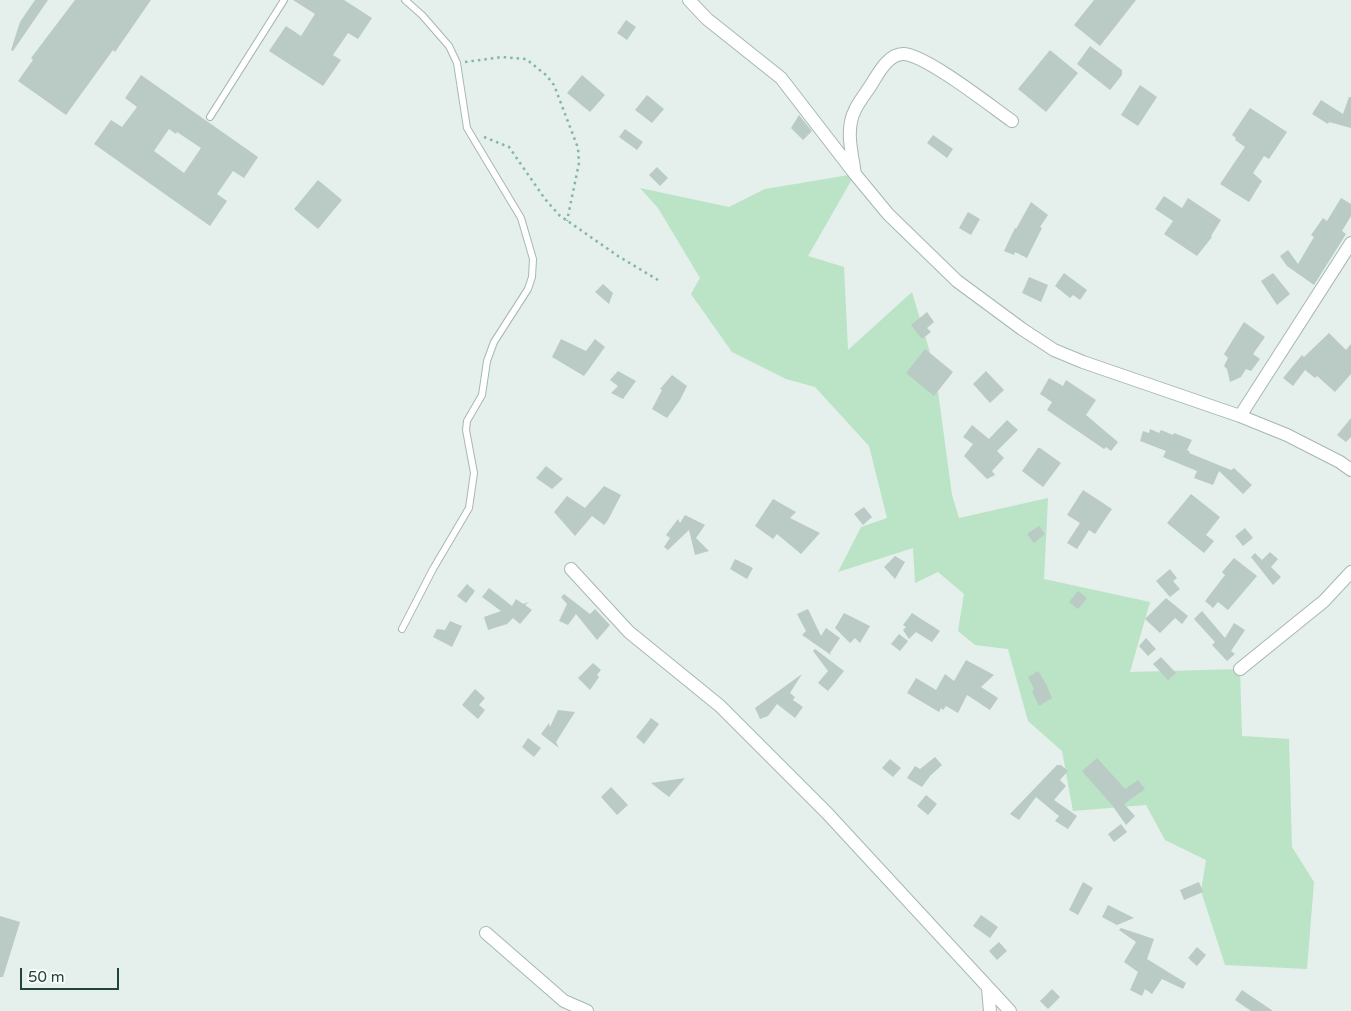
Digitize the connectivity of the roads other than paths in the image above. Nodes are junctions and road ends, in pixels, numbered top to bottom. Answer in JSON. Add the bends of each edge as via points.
{"nodes":[{"id":1,"x":284,"y":0,"type":"edge"},
{"id":2,"x":405,"y":0,"type":"edge"},
{"id":3,"x":689,"y":0,"type":"edge"},
{"id":4,"x":210,"y":117,"type":"dead end"},
{"id":5,"x":1012,"y":121,"type":"dead end"},
{"id":6,"x":855,"y":174,"type":"junction"},
{"id":7,"x":1351,"y":243,"type":"edge"},
{"id":8,"x":1240,"y":416,"type":"junction"},
{"id":9,"x":1351,"y":470,"type":"edge"},
{"id":10,"x":571,"y":569,"type":"dead end"},
{"id":11,"x":1351,"y":572,"type":"edge"},
{"id":12,"x":402,"y":629,"type":"dead end"},
{"id":13,"x":1240,"y":669,"type":"dead end"},
{"id":14,"x":486,"y":933,"type":"dead end"},
{"id":15,"x":988,"y":988,"type":"junction"},
{"id":16,"x":587,"y":1011,"type":"edge"},
{"id":17,"x":990,"y":1011,"type":"edge"},
{"id":18,"x":1010,"y":1011,"type":"edge"}],
"edges":[{"from":1,"to":4,"type":"lane"},
{"from":2,"to":12,"type":"lane","via":[[449,46],[457,63],[467,128],[521,218],[533,259],[528,289],[494,342],[487,361],[482,395],[467,421],[474,473],[469,508]]},
{"from":3,"to":6,"type":"street","via":[[707,19],[781,78]]},
{"from":5,"to":6,"type":"street","via":[[914,56],[902,54],[893,57],[854,112],[850,135]]},
{"from":6,"to":8,"type":"street","via":[[888,214],[957,281],[1054,350]]},
{"from":7,"to":8,"type":"street"},
{"from":8,"to":9,"type":"street","via":[[1293,438]]},
{"from":10,"to":15,"type":"street","via":[[630,632],[720,706],[828,813]]},
{"from":11,"to":13,"type":"street","via":[[1324,601]]},
{"from":14,"to":16,"type":"street","via":[[564,1001]]},
{"from":15,"to":17,"type":"street"},
{"from":15,"to":18,"type":"street"}]}
